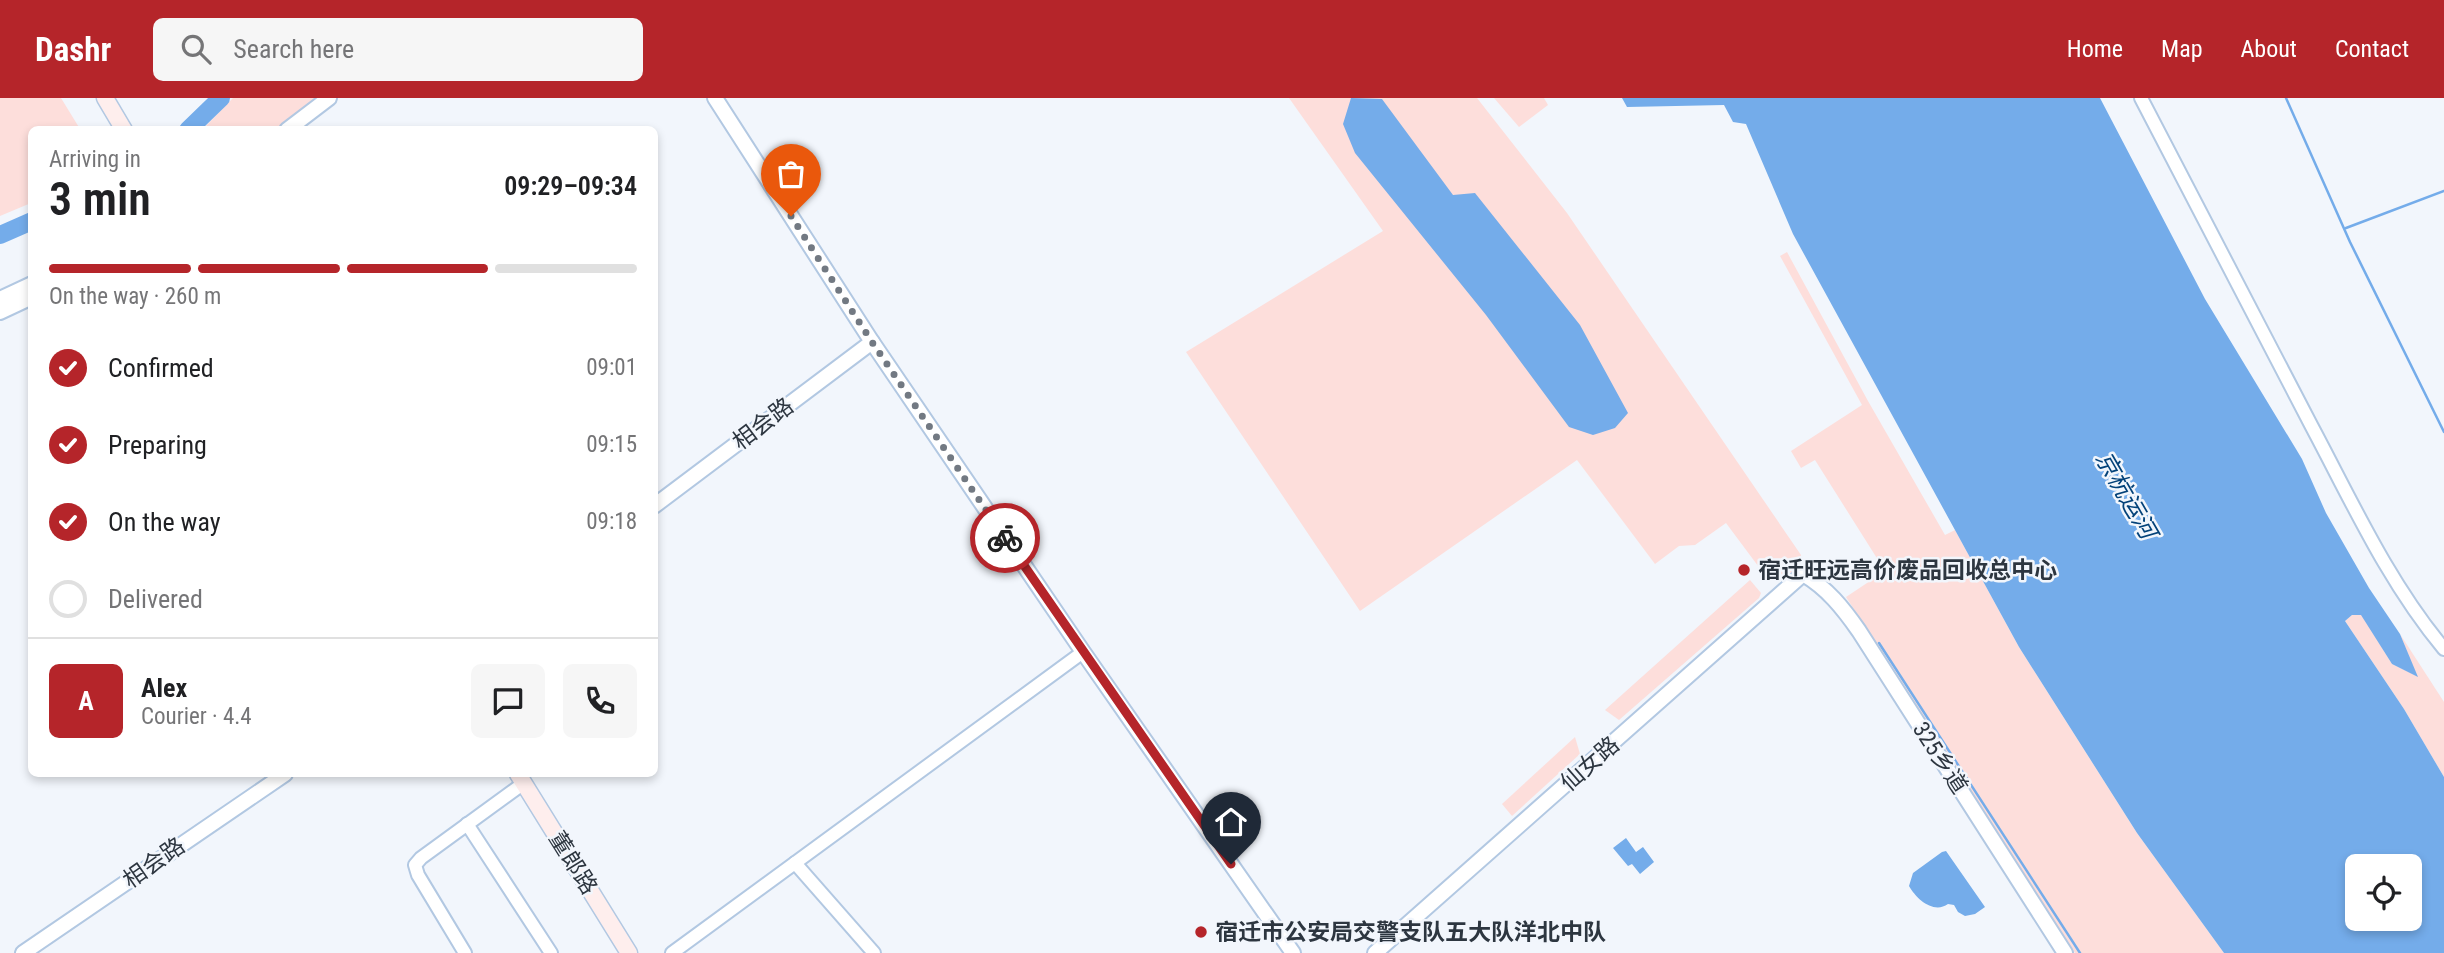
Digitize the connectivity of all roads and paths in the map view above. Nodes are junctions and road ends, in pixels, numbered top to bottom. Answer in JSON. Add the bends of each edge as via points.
{"nodes":[{"id":1,"x":105,"y":98,"type":"edge"},
{"id":2,"x":329,"y":98,"type":"edge"},
{"id":3,"x":715,"y":98,"type":"edge"},
{"id":4,"x":2141,"y":98,"type":"edge"},
{"id":5,"x":122,"y":126,"type":"edge"},
{"id":6,"x":292,"y":126,"type":"edge"},
{"id":7,"x":28,"y":286,"type":"edge"},
{"id":8,"x":0,"y":299,"type":"edge"},
{"id":9,"x":28,"y":299,"type":"edge"},
{"id":10,"x":0,"y":312,"type":"edge"},
{"id":11,"x":872,"y":342,"type":"junction"},
{"id":12,"x":658,"y":503,"type":"edge"},
{"id":13,"x":1803,"y":574,"type":"joint"},
{"id":14,"x":2444,"y":649,"type":"edge"},
{"id":15,"x":1083,"y":652,"type":"junction"},
{"id":16,"x":281,"y":777,"type":"edge"},
{"id":17,"x":521,"y":778,"type":"edge"},
{"id":18,"x":467,"y":824,"type":"junction"},
{"id":19,"x":795,"y":863,"type":"junction"},
{"id":20,"x":23,"y":953,"type":"edge"},
{"id":21,"x":465,"y":953,"type":"edge"},
{"id":22,"x":551,"y":953,"type":"edge"},
{"id":23,"x":629,"y":953,"type":"edge"},
{"id":24,"x":672,"y":953,"type":"edge"},
{"id":25,"x":874,"y":953,"type":"edge"},
{"id":26,"x":1293,"y":953,"type":"edge"},
{"id":27,"x":1375,"y":953,"type":"edge"},
{"id":28,"x":2065,"y":953,"type":"edge"}],
"edges":[{"from":1,"to":5,"type":"main road"},
{"from":2,"to":6,"type":"street"},
{"from":3,"to":11,"type":"street"},
{"from":4,"to":14,"type":"street","via":[[2384,564]]},
{"from":7,"to":8,"type":"street"},
{"from":9,"to":10,"type":"street"},
{"from":11,"to":12,"type":"street","name":"相会路"},
{"from":11,"to":15,"type":"street"},
{"from":13,"to":27,"type":"street","name":"仙女路"},
{"from":13,"to":28,"type":"street","name":"325乡道","via":[[1821,585],[1859,631]]},
{"from":15,"to":19,"type":"street"},
{"from":15,"to":26,"type":"street"},
{"from":16,"to":20,"type":"street","name":"相会路"},
{"from":17,"to":18,"type":"street"},
{"from":17,"to":23,"type":"main road","name":"董郎路"},
{"from":18,"to":21,"type":"street","via":[[415,865]]},
{"from":18,"to":22,"type":"street"},
{"from":19,"to":24,"type":"street"},
{"from":19,"to":25,"type":"street"}]}
